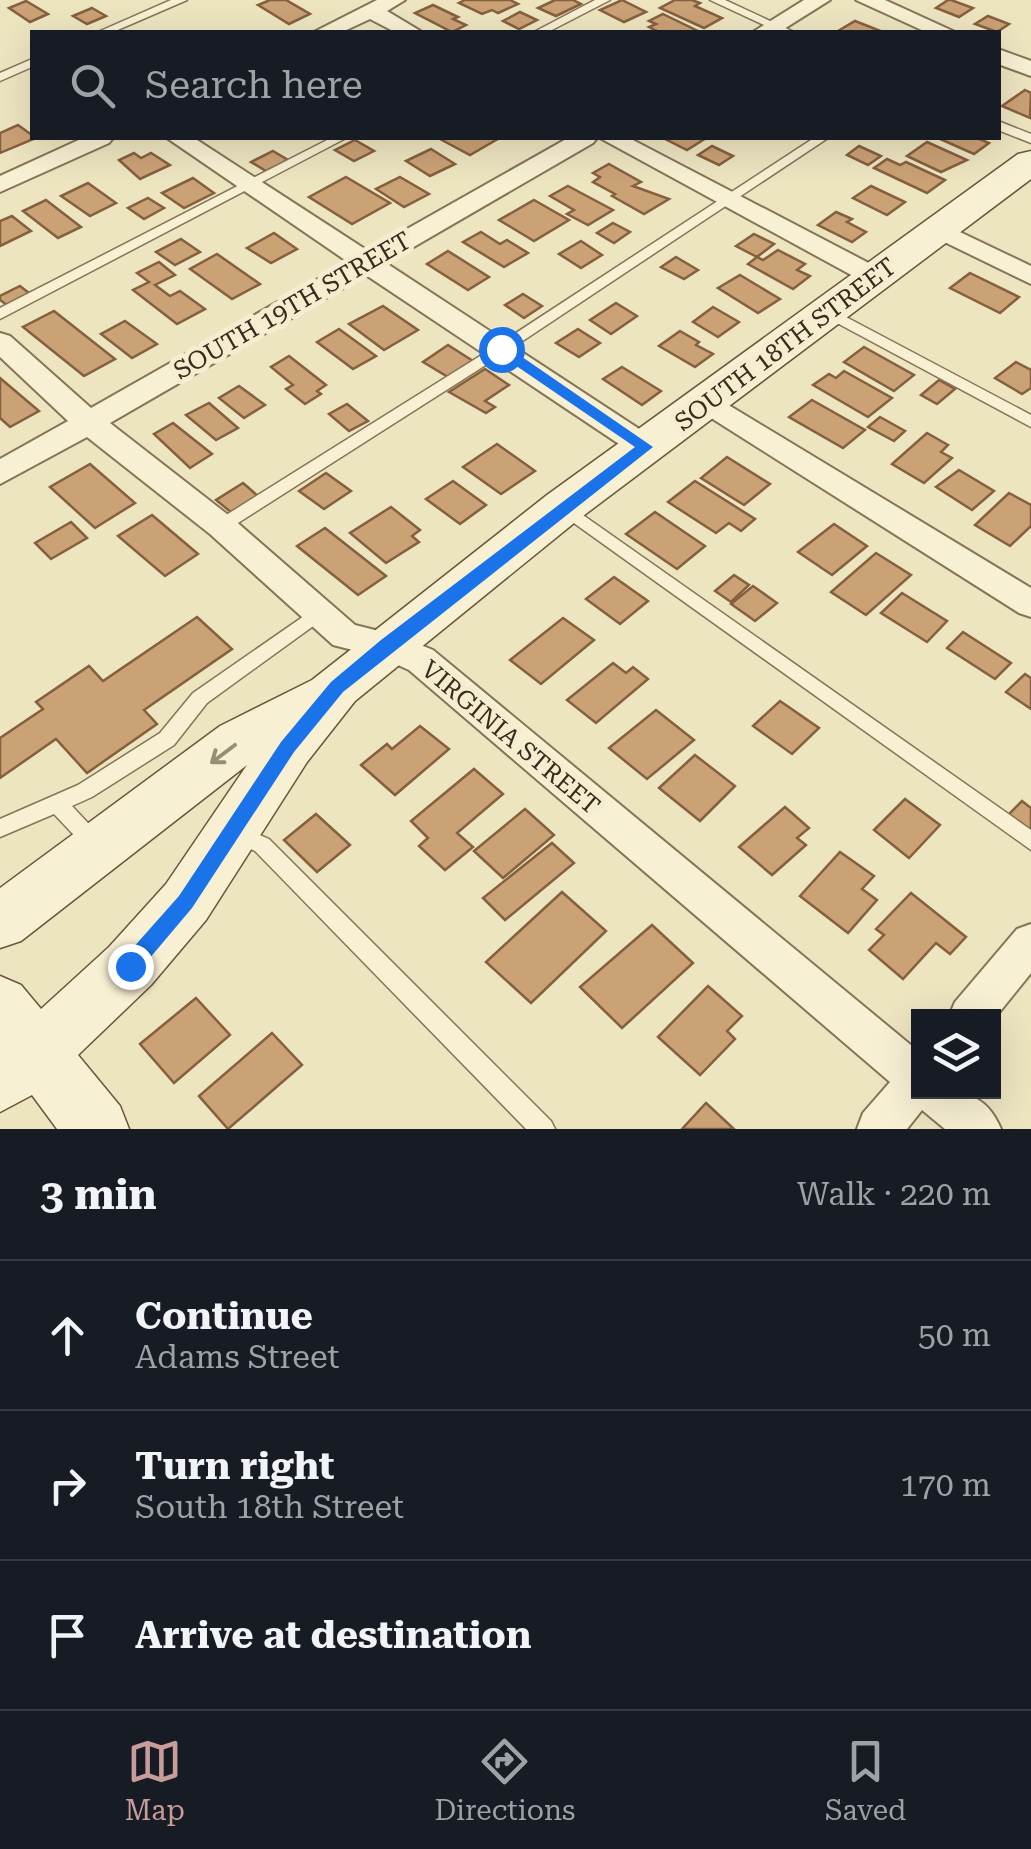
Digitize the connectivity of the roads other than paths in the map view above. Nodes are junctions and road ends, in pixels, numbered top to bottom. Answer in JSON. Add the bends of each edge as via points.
{"nodes":[{"id":1,"x":181,"y":0,"type":"edge"},
{"id":2,"x":394,"y":0,"type":"edge"},
{"id":3,"x":604,"y":0,"type":"edge"},
{"id":4,"x":716,"y":0,"type":"edge"},
{"id":5,"x":819,"y":0,"type":"edge"},
{"id":6,"x":867,"y":0,"type":"edge"},
{"id":7,"x":370,"y":11,"type":"junction"},
{"id":8,"x":109,"y":30,"type":"edge"},
{"id":9,"x":329,"y":30,"type":"edge"},
{"id":10,"x":407,"y":30,"type":"edge"},
{"id":11,"x":544,"y":30,"type":"edge"},
{"id":12,"x":774,"y":30,"type":"edge"},
{"id":13,"x":777,"y":30,"type":"edge"},
{"id":14,"x":939,"y":30,"type":"edge"},
{"id":15,"x":1001,"y":57,"type":"edge"},
{"id":16,"x":30,"y":64,"type":"edge"},
{"id":17,"x":1031,"y":69,"type":"edge"},
{"id":18,"x":0,"y":77,"type":"edge"},
{"id":19,"x":1001,"y":126,"type":"edge"},
{"id":20,"x":1031,"y":139,"type":"edge"},
{"id":21,"x":97,"y":140,"type":"edge"},
{"id":22,"x":182,"y":140,"type":"edge"},
{"id":23,"x":336,"y":140,"type":"edge"},
{"id":24,"x":581,"y":140,"type":"edge"},
{"id":25,"x":616,"y":140,"type":"edge"},
{"id":26,"x":819,"y":140,"type":"edge"},
{"id":27,"x":1031,"y":162,"type":"edge"},
{"id":28,"x":251,"y":184,"type":"junction"},
{"id":29,"x":0,"y":185,"type":"edge"},
{"id":30,"x":730,"y":199,"type":"junction"},
{"id":31,"x":939,"y":230,"type":"junction"},
{"id":32,"x":368,"y":261,"type":"junction"},
{"id":33,"x":1031,"y":276,"type":"edge"},
{"id":34,"x":875,"y":277,"type":"junction"},
{"id":35,"x":829,"y":312,"type":"junction"},
{"id":36,"x":0,"y":314,"type":"edge"},
{"id":37,"x":0,"y":342,"type":"edge"},
{"id":38,"x":501,"y":349,"type":"junction"},
{"id":39,"x":707,"y":402,"type":"junction"},
{"id":40,"x":88,"y":422,"type":"junction"},
{"id":41,"x":1031,"y":422,"type":"edge"},
{"id":42,"x":645,"y":447,"type":"junction"},
{"id":43,"x":0,"y":473,"type":"edge"},
{"id":44,"x":563,"y":507,"type":"junction"},
{"id":45,"x":221,"y":526,"type":"junction"},
{"id":46,"x":1031,"y":604,"type":"edge"},
{"id":47,"x":317,"y":614,"type":"junction"},
{"id":48,"x":387,"y":645,"type":"junction"},
{"id":49,"x":337,"y":687,"type":"junction"},
{"id":50,"x":57,"y":804,"type":"junction"},
{"id":51,"x":0,"y":828,"type":"edge"},
{"id":52,"x":230,"y":831,"type":"junction"},
{"id":53,"x":1031,"y":841,"type":"edge"},
{"id":54,"x":98,"y":848,"type":"junction"},
{"id":55,"x":0,"y":922,"type":"edge"},
{"id":56,"x":1031,"y":942,"type":"edge"},
{"id":57,"x":0,"y":1005,"type":"edge"},
{"id":58,"x":976,"y":1009,"type":"edge"},
{"id":59,"x":18,"y":1067,"type":"edge"},
{"id":60,"x":911,"y":1074,"type":"edge"},
{"id":61,"x":911,"y":1089,"type":"edge"},
{"id":62,"x":943,"y":1099,"type":"edge"},
{"id":63,"x":97,"y":1129,"type":"edge"},
{"id":64,"x":543,"y":1129,"type":"edge"},
{"id":65,"x":879,"y":1129,"type":"edge"},
{"id":66,"x":980,"y":1129,"type":"edge"}],
"edges":[{"from":1,"to":8,"type":"lane"},
{"from":2,"to":7,"type":"street"},
{"from":3,"to":11,"type":"lane"},
{"from":4,"to":12,"type":"lane"},
{"from":5,"to":13,"type":"street"},
{"from":6,"to":14,"type":"street"},
{"from":7,"to":9,"type":"street"},
{"from":7,"to":10,"type":"street"},
{"from":15,"to":17,"type":"street"},
{"from":16,"to":18,"type":"lane"},
{"from":19,"to":20,"type":"lane"},
{"from":21,"to":29,"type":"street"},
{"from":22,"to":28,"type":"street"},
{"from":23,"to":28,"type":"lane"},
{"from":24,"to":32,"type":"street","name":"SOUTH 19TH STREET"},
{"from":25,"to":30,"type":"street"},
{"from":26,"to":30,"type":"lane"},
{"from":27,"to":31,"type":"main road","name":"SOUTH 18TH STREET"},
{"from":28,"to":32,"type":"street"},
{"from":28,"to":36,"type":"lane"},
{"from":30,"to":34,"type":"street"},
{"from":30,"to":38,"type":"lane"},
{"from":31,"to":33,"type":"street"},
{"from":31,"to":34,"type":"main road","name":"SOUTH 18TH STREET"},
{"from":32,"to":38,"type":"street"},
{"from":32,"to":40,"type":"street","name":"SOUTH 19TH STREET"},
{"from":34,"to":35,"type":"main road","name":"SOUTH 18TH STREET"},
{"from":35,"to":39,"type":"main road","name":"SOUTH 18TH STREET"},
{"from":35,"to":41,"type":"lane"},
{"from":37,"to":40,"type":"street","name":"VIRGINIA STREET"},
{"from":38,"to":42,"type":"street"},
{"from":38,"to":45,"type":"lane"},
{"from":39,"to":42,"type":"main road","name":"SOUTH 18TH STREET"},
{"from":39,"to":46,"type":"street"},
{"from":40,"to":43,"type":"street","name":"SOUTH 19TH STREET"},
{"from":40,"to":45,"type":"street","name":"VIRGINIA STREET"},
{"from":42,"to":44,"type":"main road","name":"SOUTH 18TH STREET"},
{"from":44,"to":48,"type":"main road","name":"SOUTH 18TH STREET"},
{"from":44,"to":53,"type":"lane"},
{"from":45,"to":47,"type":"street","name":"VIRGINIA STREET"},
{"from":47,"to":48,"type":"street","name":"VIRGINIA STREET","via":[[344,636]]},
{"from":47,"to":50,"type":"lane","via":[[200,698],[167,739]]},
{"from":48,"to":49,"type":"main road","name":"SOUTH 18TH STREET"},
{"from":48,"to":60,"type":"street","name":"VIRGINIA STREET","via":[[421,660]]},
{"from":49,"to":52,"type":"main road","name":"SOUTH 18TH STREET"},
{"from":49,"to":54,"type":"main road","one_way":true,"via":[[239,742]]},
{"from":50,"to":51,"type":"lane"},
{"from":50,"to":54,"type":"lane"},
{"from":52,"to":59,"type":"main road","name":"SOUTH 18TH STREET","via":[[186,902],[130,966]]},
{"from":52,"to":64,"type":"lane","via":[[262,846]]},
{"from":54,"to":55,"type":"main road"},
{"from":56,"to":58,"type":"street"},
{"from":57,"to":59,"type":"main road"},
{"from":59,"to":63,"type":"main road"},
{"from":61,"to":65,"type":"street"},
{"from":62,"to":66,"type":"street"}]}
